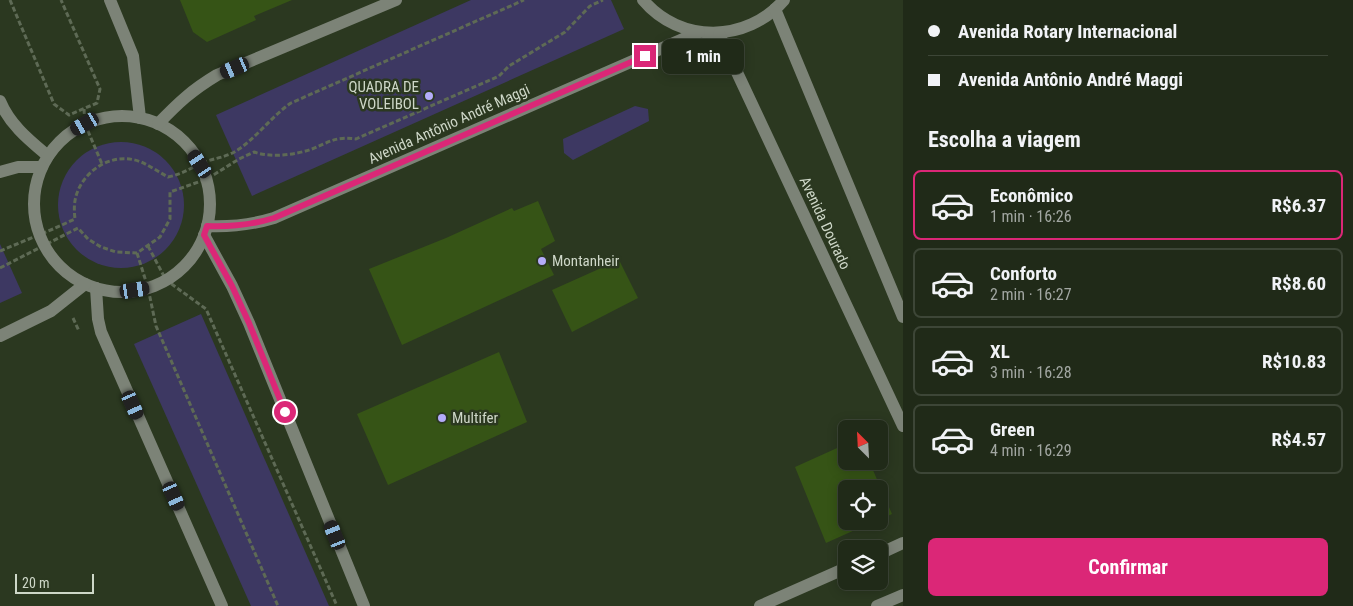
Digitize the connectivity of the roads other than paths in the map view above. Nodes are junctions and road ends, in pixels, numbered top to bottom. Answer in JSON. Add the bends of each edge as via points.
{"nodes":[{"id":1,"x":110,"y":0,"type":"edge"},
{"id":2,"x":396,"y":0,"type":"edge"},
{"id":3,"x":644,"y":0,"type":"edge"},
{"id":4,"x":779,"y":5,"type":"edge"},
{"id":5,"x":698,"y":32,"type":"junction"},
{"id":6,"x":718,"y":34,"type":"junction"},
{"id":7,"x":0,"y":101,"type":"edge"},
{"id":8,"x":140,"y":118,"type":"junction"},
{"id":9,"x":158,"y":124,"type":"junction"},
{"id":10,"x":45,"y":162,"type":"junction"},
{"id":11,"x":0,"y":172,"type":"edge"},
{"id":12,"x":206,"y":230,"type":"junction"},
{"id":13,"x":90,"y":286,"type":"junction"},
{"id":14,"x":903,"y":317,"type":"edge"},
{"id":15,"x":0,"y":336,"type":"edge"},
{"id":16,"x":903,"y":426,"type":"edge"},
{"id":17,"x":903,"y":544,"type":"edge"},
{"id":18,"x":888,"y":550,"type":"edge"},
{"id":19,"x":838,"y":572,"type":"edge"},
{"id":20,"x":903,"y":595,"type":"edge"},
{"id":21,"x":222,"y":606,"type":"edge"},
{"id":22,"x":364,"y":606,"type":"edge"},
{"id":23,"x":760,"y":606,"type":"edge"},
{"id":24,"x":877,"y":606,"type":"edge"}],
"edges":[{"from":1,"to":8,"type":"street","via":[[133,56]]},
{"from":2,"to":9,"type":"street","via":[[217,75],[180,100]]},
{"from":3,"to":5,"type":"street","name":"Avenida Antônio André Maggi","via":[[652,10],[674,24]]},
{"from":4,"to":6,"type":"street","name":"Avenida Antônio André Maggi","via":[[752,25]]},
{"from":4,"to":14,"type":"street"},
{"from":5,"to":6,"type":"street","name":"Avenida Antônio André Maggi"},
{"from":5,"to":12,"type":"street","name":"Avenida Antônio André Maggi","via":[[274,218]]},
{"from":6,"to":16,"type":"street","name":"Avenida Dourado"},
{"from":7,"to":10,"type":"street","via":[[4,112]]},
{"from":8,"to":9,"type":"street"},
{"from":8,"to":10,"type":"street","via":[[121,116],[85,124],[58,143]]},
{"from":9,"to":12,"type":"street","via":[[190,147],[207,179],[210,210]]},
{"from":10,"to":11,"type":"street"},
{"from":10,"to":13,"type":"street","via":[[35,189],[34,212],[42,240],[68,274]]},
{"from":12,"to":13,"type":"street","via":[[195,253],[166,280],[148,288],[122,292]]},
{"from":12,"to":22,"type":"street","via":[[249,323]]},
{"from":13,"to":15,"type":"street","via":[[51,311]]},
{"from":13,"to":21,"type":"street","via":[[101,332]]},
{"from":17,"to":18,"type":"street"},
{"from":19,"to":23,"type":"street"},
{"from":20,"to":24,"type":"street"}]}
